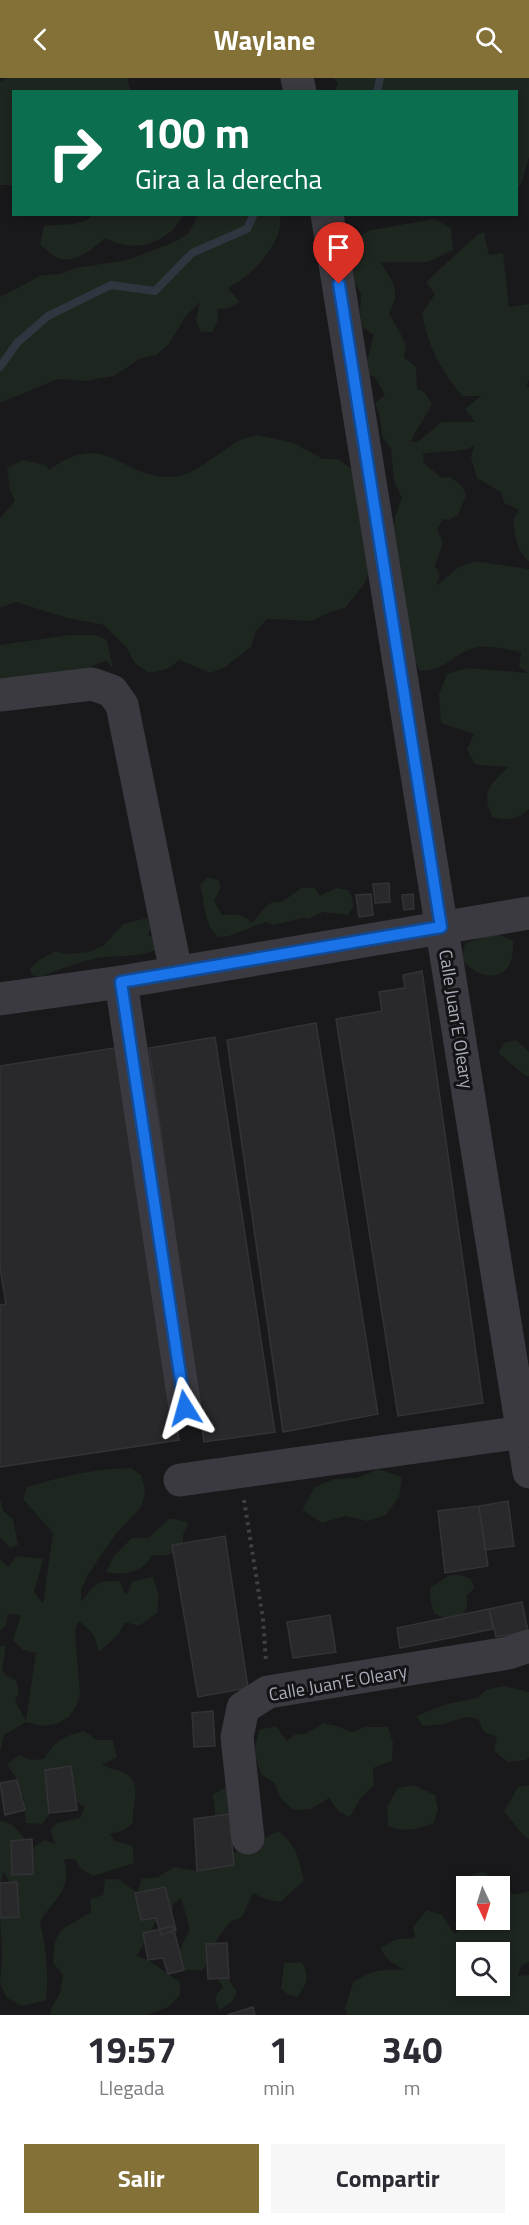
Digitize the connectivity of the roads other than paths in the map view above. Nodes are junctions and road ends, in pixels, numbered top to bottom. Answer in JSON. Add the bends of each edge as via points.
{"nodes":[{"id":1,"x":327,"y":216,"type":"edge"},
{"id":2,"x":0,"y":695,"type":"edge"},
{"id":3,"x":529,"y":913,"type":"edge"},
{"id":4,"x":441,"y":927,"type":"junction"},
{"id":5,"x":176,"y":972,"type":"junction"},
{"id":6,"x":121,"y":982,"type":"junction"},
{"id":7,"x":0,"y":999,"type":"edge"},
{"id":8,"x":185,"y":1408,"type":"dead end"},
{"id":9,"x":523,"y":1432,"type":"junction"},
{"id":10,"x":529,"y":1472,"type":"edge"},
{"id":11,"x":180,"y":1480,"type":"dead end"},
{"id":12,"x":529,"y":1646,"type":"edge"},
{"id":13,"x":248,"y":1838,"type":"dead end"}],
"edges":[{"from":1,"to":4,"type":"street","name":"Calle Juan’E Oleary"},
{"from":2,"to":5,"type":"street","via":[[92,684],[112,691],[122,705]]},
{"from":3,"to":4,"type":"street"},
{"from":4,"to":5,"type":"street"},
{"from":4,"to":9,"type":"street","name":"Calle Juan’E Oleary"},
{"from":5,"to":6,"type":"street"},
{"from":6,"to":7,"type":"street"},
{"from":6,"to":8,"type":"street"},
{"from":9,"to":10,"type":"street","name":"Calle Juan’E Oleary"},
{"from":9,"to":11,"type":"street"},
{"from":12,"to":13,"type":"street","name":"Calle Juan’E Oleary","via":[[508,1653],[268,1692],[243,1708],[237,1737]]}]}
